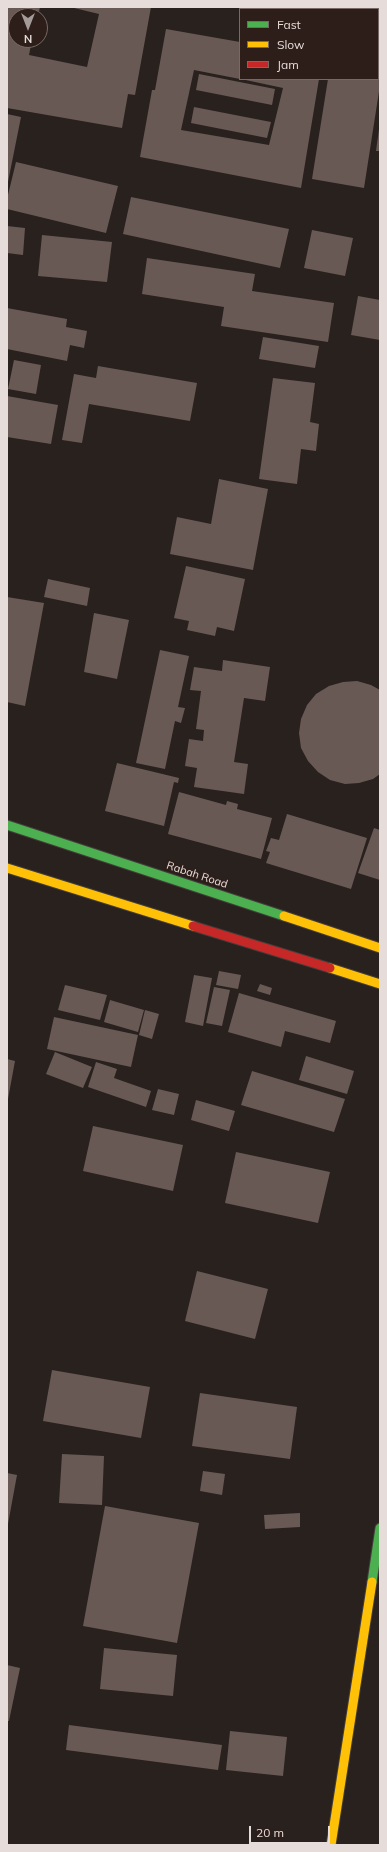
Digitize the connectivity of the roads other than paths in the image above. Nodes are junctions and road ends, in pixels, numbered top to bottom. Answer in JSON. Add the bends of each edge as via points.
{"nodes":[{"id":1,"x":7,"y":825,"type":"edge"},
{"id":2,"x":7,"y":868,"type":"edge"},
{"id":3,"x":380,"y":948,"type":"edge"},
{"id":4,"x":380,"y":984,"type":"edge"},
{"id":5,"x":380,"y":1528,"type":"edge"},
{"id":6,"x":331,"y":1845,"type":"edge"}],
"edges":[{"from":1,"to":3,"type":"main road","name":"Rabah Road"},
{"from":2,"to":4,"type":"main road"},
{"from":5,"to":6,"type":"main road"}]}
